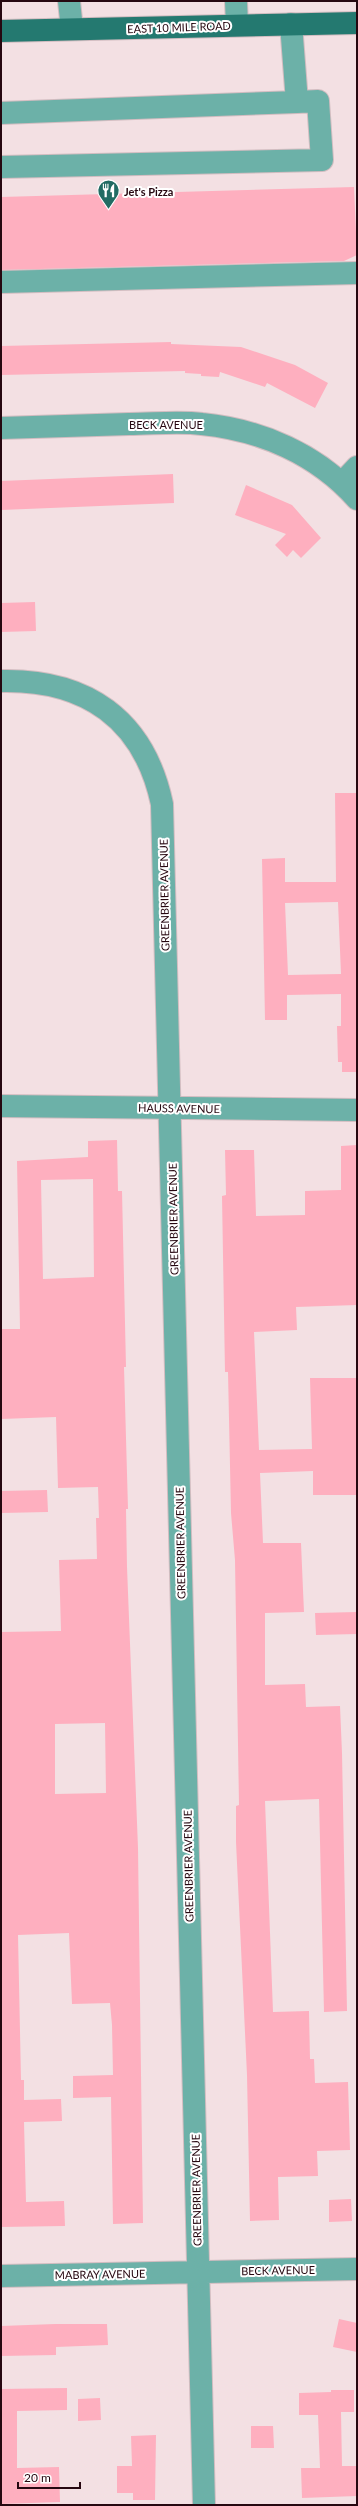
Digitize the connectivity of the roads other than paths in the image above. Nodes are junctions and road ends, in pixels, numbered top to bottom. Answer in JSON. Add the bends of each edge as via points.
{"nodes":[{"id":1,"x":69,"y":1,"type":"edge"},
{"id":2,"x":236,"y":1,"type":"edge"},
{"id":3,"x":357,"y":23,"type":"edge"},
{"id":4,"x":291,"y":24,"type":"junction"},
{"id":5,"x":237,"y":25,"type":"junction"},
{"id":6,"x":72,"y":29,"type":"junction"},
{"id":7,"x":1,"y":31,"type":"edge"},
{"id":8,"x":297,"y":102,"type":"junction"},
{"id":9,"x":1,"y":113,"type":"edge"},
{"id":10,"x":1,"y":167,"type":"edge"},
{"id":11,"x":357,"y":273,"type":"edge"},
{"id":12,"x":1,"y":282,"type":"edge"},
{"id":13,"x":1,"y":428,"type":"edge"},
{"id":14,"x":350,"y":475,"type":"edge"},
{"id":15,"x":357,"y":499,"type":"edge"},
{"id":16,"x":1,"y":681,"type":"edge"},
{"id":17,"x":1,"y":1106,"type":"edge"},
{"id":18,"x":170,"y":1108,"type":"junction"},
{"id":19,"x":357,"y":1110,"type":"edge"},
{"id":20,"x":357,"y":2269,"type":"edge"},
{"id":21,"x":198,"y":2271,"type":"junction"},
{"id":22,"x":1,"y":2276,"type":"edge"},
{"id":23,"x":204,"y":2505,"type":"edge"}],
"edges":[{"from":1,"to":6,"type":"street"},
{"from":2,"to":5,"type":"street"},
{"from":3,"to":4,"type":"main road","name":"EAST 10 MILE ROAD"},
{"from":4,"to":5,"type":"main road","name":"EAST 10 MILE ROAD"},
{"from":4,"to":8,"type":"street"},
{"from":5,"to":6,"type":"main road","name":"EAST 10 MILE ROAD"},
{"from":6,"to":7,"type":"main road","name":"EAST 10 MILE ROAD"},
{"from":8,"to":9,"type":"street"},
{"from":8,"to":10,"type":"street","via":[[318,101],[322,160]]},
{"from":11,"to":12,"type":"street"},
{"from":13,"to":14,"type":"street","name":"BECK AVENUE","via":[[183,423],[243,430],[280,443],[313,461]]},
{"from":14,"to":15,"type":"street","name":"BECK AVENUE"},
{"from":16,"to":18,"type":"street","name":"GREENBRIER AVENUE","via":[[36,681],[57,685],[98,704],[127,728],[153,772],[162,804]]},
{"from":17,"to":18,"type":"street","name":"HAUSS AVENUE"},
{"from":18,"to":19,"type":"street","name":"HAUSS AVENUE"},
{"from":18,"to":21,"type":"street","name":"GREENBRIER AVENUE"},
{"from":20,"to":21,"type":"street","name":"BECK AVENUE"},
{"from":21,"to":22,"type":"street","name":"MABRAY AVENUE"},
{"from":21,"to":23,"type":"street","name":"GREENBRIER AVENUE"}]}
